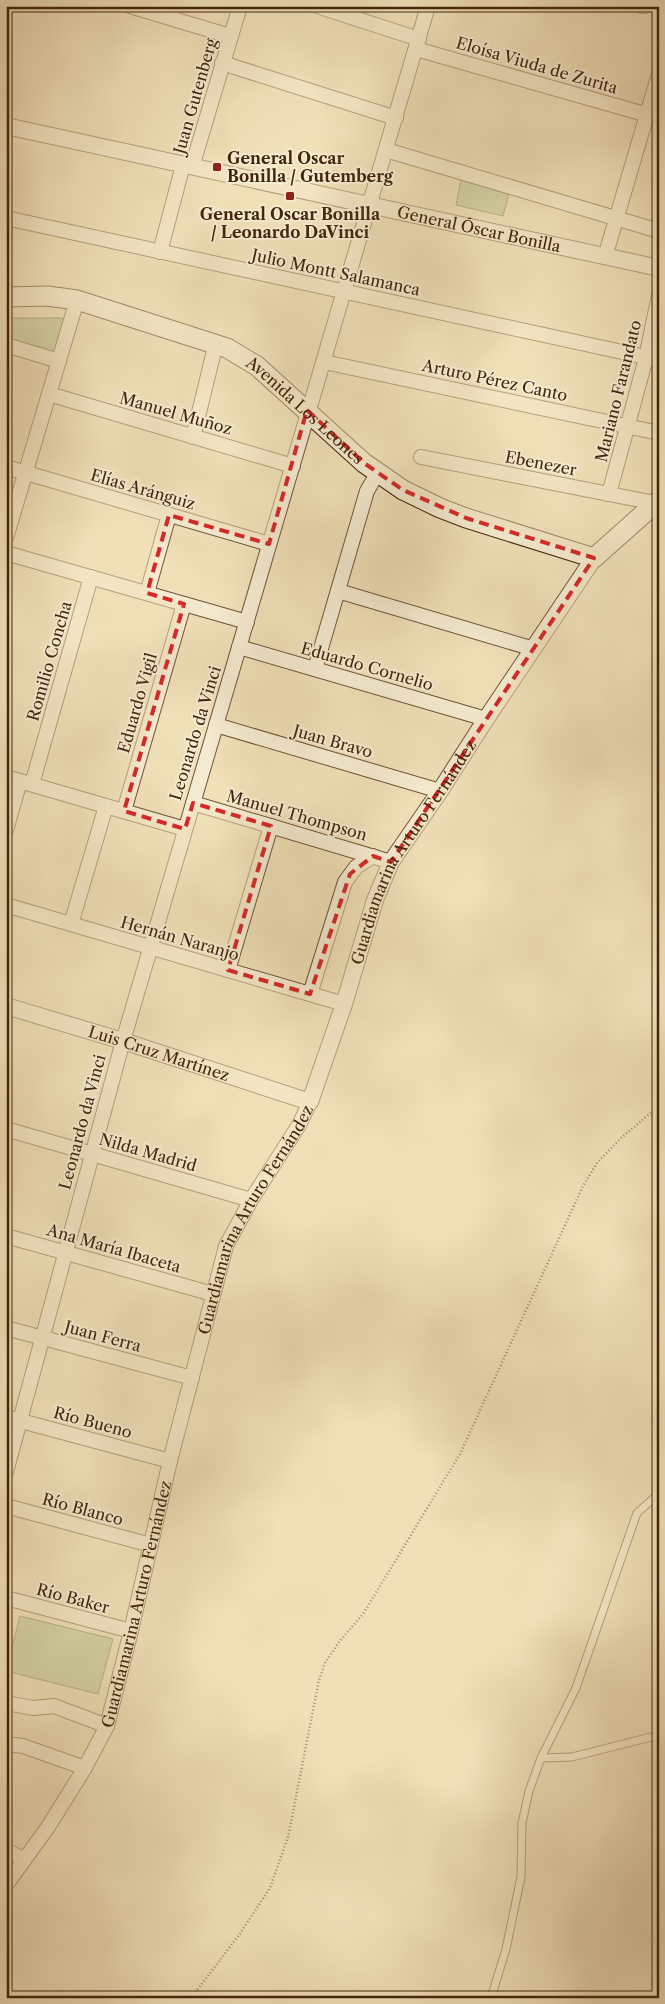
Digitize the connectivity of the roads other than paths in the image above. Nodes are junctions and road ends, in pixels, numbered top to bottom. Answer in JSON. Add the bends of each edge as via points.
{"nodes":[{"id":1,"x":130,"y":6,"type":"edge"},
{"id":2,"x":240,"y":6,"type":"edge"},
{"id":3,"x":317,"y":6,"type":"edge"},
{"id":4,"x":428,"y":6,"type":"edge"},
{"id":5,"x":230,"y":36,"type":"junction"},
{"id":6,"x":417,"y":44,"type":"junction"},
{"id":7,"x":222,"y":63,"type":"junction"},
{"id":8,"x":659,"y":74,"type":"edge"},
{"id":9,"x":648,"y":115,"type":"junction"},
{"id":10,"x":396,"y":118,"type":"junction"},
{"id":11,"x":6,"y":126,"type":"edge"},
{"id":12,"x":386,"y":150,"type":"junction"},
{"id":13,"x":187,"y":166,"type":"junction"},
{"id":14,"x":370,"y":206,"type":"junction"},
{"id":15,"x":6,"y":218,"type":"edge"},
{"id":16,"x":616,"y":220,"type":"junction"},
{"id":17,"x":659,"y":231,"type":"edge"},
{"id":18,"x":160,"y":252,"type":"junction"},
{"id":19,"x":605,"y":256,"type":"junction"},
{"id":20,"x":659,"y":268,"type":"edge"},
{"id":21,"x":344,"y":292,"type":"junction"},
{"id":22,"x":659,"y":295,"type":"edge"},
{"id":23,"x":6,"y":297,"type":"edge"},
{"id":24,"x":77,"y":300,"type":"junction"},
{"id":25,"x":216,"y":343,"type":"junction"},
{"id":26,"x":6,"y":345,"type":"edge"},
{"id":27,"x":652,"y":359,"type":"edge"},
{"id":28,"x":59,"y":361,"type":"junction"},
{"id":29,"x":324,"y":362,"type":"junction"},
{"id":30,"x":49,"y":394,"type":"junction"},
{"id":31,"x":308,"y":410,"type":"junction"},
{"id":32,"x":628,"y":426,"type":"junction"},
{"id":33,"x":659,"y":433,"type":"edge"},
{"id":34,"x":193,"y":437,"type":"junction"},
{"id":35,"x":421,"y":457,"type":"dead end"},
{"id":36,"x":6,"y":466,"type":"edge"},
{"id":37,"x":293,"y":466,"type":"junction"},
{"id":38,"x":26,"y":472,"type":"junction"},
{"id":39,"x":377,"y":474,"type":"junction"},
{"id":40,"x":609,"y":494,"type":"junction"},
{"id":41,"x":657,"y":502,"type":"edge"},
{"id":42,"x":170,"y":515,"type":"junction"},
{"id":43,"x":6,"y":538,"type":"edge"},
{"id":44,"x":269,"y":544,"type":"junction"},
{"id":45,"x":6,"y":553,"type":"edge"},
{"id":46,"x":594,"y":558,"type":"junction"},
{"id":47,"x":91,"y":577,"type":"junction"},
{"id":48,"x":338,"y":591,"type":"junction"},
{"id":49,"x":147,"y":594,"type":"junction"},
{"id":50,"x":184,"y":604,"type":"junction"},
{"id":51,"x":246,"y":622,"type":"junction"},
{"id":52,"x":239,"y":647,"type":"junction"},
{"id":53,"x":534,"y":649,"type":"junction"},
{"id":54,"x":315,"y":669,"type":"junction"},
{"id":55,"x":486,"y":719,"type":"junction"},
{"id":56,"x":216,"y":725,"type":"junction"},
{"id":57,"x":6,"y":777,"type":"edge"},
{"id":58,"x":26,"y":782,"type":"junction"},
{"id":59,"x":440,"y":791,"type":"junction"},
{"id":60,"x":193,"y":803,"type":"junction"},
{"id":61,"x":106,"y":806,"type":"junction"},
{"id":62,"x":124,"y":811,"type":"junction"},
{"id":63,"x":271,"y":826,"type":"junction"},
{"id":64,"x":185,"y":829,"type":"junction"},
{"id":65,"x":6,"y":830,"type":"edge"},
{"id":66,"x":373,"y":856,"type":"junction"},
{"id":67,"x":391,"y":862,"type":"junction"},
{"id":68,"x":6,"y":905,"type":"edge"},
{"id":69,"x":71,"y":924,"type":"junction"},
{"id":70,"x":150,"y":947,"type":"junction"},
{"id":71,"x":228,"y":970,"type":"junction"},
{"id":72,"x":310,"y":994,"type":"junction"},
{"id":73,"x":344,"y":1004,"type":"junction"},
{"id":74,"x":6,"y":1006,"type":"edge"},
{"id":75,"x":122,"y":1041,"type":"junction"},
{"id":76,"x":310,"y":1102,"type":"junction"},
{"id":77,"x":6,"y":1129,"type":"edge"},
{"id":78,"x":92,"y":1154,"type":"junction"},
{"id":79,"x":251,"y":1200,"type":"junction"},
{"id":80,"x":6,"y":1236,"type":"edge"},
{"id":81,"x":66,"y":1253,"type":"junction"},
{"id":82,"x":213,"y":1294,"type":"junction"},
{"id":83,"x":6,"y":1328,"type":"edge"},
{"id":84,"x":42,"y":1338,"type":"junction"},
{"id":85,"x":192,"y":1378,"type":"junction"},
{"id":86,"x":6,"y":1417,"type":"edge"},
{"id":87,"x":20,"y":1420,"type":"junction"},
{"id":88,"x":170,"y":1461,"type":"junction"},
{"id":89,"x":6,"y":1472,"type":"edge"},
{"id":90,"x":659,"y":1496,"type":"edge"},
{"id":91,"x":6,"y":1506,"type":"edge"},
{"id":92,"x":151,"y":1544,"type":"junction"},
{"id":93,"x":6,"y":1598,"type":"edge"},
{"id":94,"x":131,"y":1631,"type":"junction"},
{"id":95,"x":6,"y":1703,"type":"edge"},
{"id":96,"x":107,"y":1726,"type":"junction"},
{"id":97,"x":659,"y":1735,"type":"edge"},
{"id":98,"x":6,"y":1744,"type":"edge"},
{"id":99,"x":541,"y":1758,"type":"junction"},
{"id":100,"x":85,"y":1768,"type":"junction"},
{"id":101,"x":6,"y":1850,"type":"edge"},
{"id":102,"x":23,"y":1859,"type":"junction"},
{"id":103,"x":6,"y":1885,"type":"edge"},
{"id":104,"x":491,"y":1998,"type":"edge"}],
"edges":[{"from":1,"to":5,"type":"street"},
{"from":2,"to":5,"type":"street","name":"Juan Gutenberg"},
{"from":3,"to":6,"type":"street","name":"Eloísa Viuda de Zurita"},
{"from":4,"to":6,"type":"street","name":"Leonardo da Vinci"},
{"from":5,"to":7,"type":"street","name":"Juan Gutenberg"},
{"from":6,"to":9,"type":"street","name":"Eloísa Viuda de Zurita"},
{"from":6,"to":10,"type":"street","name":"Leonardo da Vinci"},
{"from":7,"to":10,"type":"street"},
{"from":7,"to":13,"type":"street","name":"Juan Gutenberg"},
{"from":8,"to":9,"type":"street"},
{"from":9,"to":16,"type":"street"},
{"from":10,"to":12,"type":"street","name":"Leonardo da Vinci"},
{"from":11,"to":13,"type":"street","name":"General Óscar Bonilla"},
{"from":12,"to":14,"type":"street","name":"Leonardo da Vinci"},
{"from":12,"to":16,"type":"street"},
{"from":13,"to":14,"type":"street","name":"General Óscar Bonilla"},
{"from":13,"to":18,"type":"street","name":"Juan Gutenberg"},
{"from":14,"to":19,"type":"street","name":"General Óscar Bonilla"},
{"from":14,"to":21,"type":"street","name":"Leonardo da Vinci"},
{"from":15,"to":18,"type":"street","name":"Julio Montt Salamanca"},
{"from":16,"to":17,"type":"street"},
{"from":16,"to":19,"type":"street"},
{"from":18,"to":21,"type":"street","name":"Julio Montt Salamanca"},
{"from":19,"to":20,"type":"street","name":"General Óscar Bonilla"},
{"from":21,"to":27,"type":"street","name":"Julio Montt Salamanca"},
{"from":21,"to":29,"type":"street","name":"Leonardo da Vinci"},
{"from":22,"to":27,"type":"street","name":"Mariano Farandato"},
{"from":23,"to":24,"type":"main road","name":"Avenida Los Leones","via":[[47,296]]},
{"from":24,"to":25,"type":"main road","name":"Avenida Los Leones"},
{"from":24,"to":28,"type":"street"},
{"from":25,"to":31,"type":"main road","name":"Avenida Los Leones","via":[[257,366]]},
{"from":25,"to":34,"type":"street"},
{"from":26,"to":28,"type":"street"},
{"from":27,"to":32,"type":"street","name":"Mariano Farandato"},
{"from":28,"to":30,"type":"street"},
{"from":29,"to":31,"type":"street","name":"Leonardo da Vinci"},
{"from":29,"to":32,"type":"street","name":"Arturo Pérez Canto"},
{"from":30,"to":34,"type":"street","name":"Manuel Muñoz"},
{"from":30,"to":38,"type":"street"},
{"from":31,"to":37,"type":"street","name":"Leonardo da Vinci"},
{"from":31,"to":39,"type":"main road","name":"Avenida Los Leones"},
{"from":32,"to":33,"type":"street","name":"Arturo Pérez Canto"},
{"from":32,"to":40,"type":"street","name":"Mariano Farandato"},
{"from":34,"to":37,"type":"street","name":"Manuel Muñoz"},
{"from":35,"to":40,"type":"street","name":"Ebenezer"},
{"from":36,"to":38,"type":"street","name":"Elías Aránguiz"},
{"from":37,"to":44,"type":"street","name":"Leonardo da Vinci"},
{"from":38,"to":42,"type":"street","name":"Elías Aránguiz"},
{"from":38,"to":43,"type":"street"},
{"from":39,"to":46,"type":"main road","name":"Avenida Los Leones","via":[[440,508]]},
{"from":39,"to":48,"type":"street","via":[[367,491]]},
{"from":40,"to":41,"type":"street","name":"Ebenezer"},
{"from":41,"to":46,"type":"main road","name":"Guardiamarina Arturo Fernández"},
{"from":42,"to":44,"type":"street","name":"Elías Aránguiz"},
{"from":42,"to":49,"type":"street"},
{"from":44,"to":51,"type":"street","name":"Leonardo da Vinci"},
{"from":45,"to":47,"type":"street"},
{"from":46,"to":53,"type":"street","name":"Guardiamarina Arturo Fernández"},
{"from":47,"to":49,"type":"street"},
{"from":47,"to":58,"type":"street","name":"Romilio Concha"},
{"from":48,"to":53,"type":"street"},
{"from":48,"to":54,"type":"street"},
{"from":49,"to":50,"type":"street"},
{"from":50,"to":51,"type":"street"},
{"from":50,"to":62,"type":"street","name":"Eduardo Vigil"},
{"from":51,"to":52,"type":"street","name":"Leonardo da Vinci"},
{"from":52,"to":54,"type":"street","name":"Eduardo Cornelio"},
{"from":52,"to":56,"type":"street","name":"Leonardo da Vinci"},
{"from":53,"to":55,"type":"street","name":"Guardiamarina Arturo Fernández"},
{"from":54,"to":55,"type":"street","name":"Eduardo Cornelio"},
{"from":55,"to":59,"type":"street","name":"Guardiamarina Arturo Fernández"},
{"from":56,"to":59,"type":"street","name":"Juan Bravo"},
{"from":56,"to":60,"type":"street","name":"Leonardo da Vinci"},
{"from":57,"to":58,"type":"street"},
{"from":58,"to":61,"type":"street"},
{"from":58,"to":65,"type":"street","name":"Romilio Concha"},
{"from":59,"to":67,"type":"street","name":"Guardiamarina Arturo Fernández"},
{"from":60,"to":63,"type":"street","name":"Manuel Thompson"},
{"from":60,"to":64,"type":"street","name":"Leonardo da Vinci"},
{"from":61,"to":62,"type":"street"},
{"from":61,"to":69,"type":"street"},
{"from":62,"to":64,"type":"street"},
{"from":63,"to":66,"type":"street","name":"Manuel Thompson"},
{"from":63,"to":71,"type":"street"},
{"from":64,"to":70,"type":"street","name":"Leonardo da Vinci"},
{"from":66,"to":67,"type":"street","name":"Manuel Thompson"},
{"from":66,"to":72,"type":"street","via":[[356,867],[345,882]]},
{"from":67,"to":73,"type":"street","name":"Guardiamarina Arturo Fernández","via":[[375,900]]},
{"from":68,"to":69,"type":"street","name":"Hernán Naranjo"},
{"from":69,"to":70,"type":"street","name":"Hernán Naranjo"},
{"from":70,"to":71,"type":"street","name":"Hernán Naranjo"},
{"from":70,"to":75,"type":"street","name":"Leonardo da Vinci"},
{"from":71,"to":72,"type":"street","name":"Hernán Naranjo"},
{"from":72,"to":73,"type":"street","name":"Hernán Naranjo"},
{"from":73,"to":76,"type":"street","name":"Guardiamarina Arturo Fernández"},
{"from":74,"to":75,"type":"street","name":"Luis Cruz Martínez"},
{"from":75,"to":76,"type":"street","name":"Luis Cruz Martínez"},
{"from":75,"to":78,"type":"street","name":"Leonardo da Vinci"},
{"from":76,"to":79,"type":"street","name":"Guardiamarina Arturo Fernández"},
{"from":77,"to":78,"type":"street","name":"Nilda Madrid"},
{"from":78,"to":79,"type":"street","name":"Nilda Madrid"},
{"from":78,"to":81,"type":"street","name":"Leonardo da Vinci"},
{"from":79,"to":82,"type":"street","name":"Guardiamarina Arturo Fernández","via":[[226,1246]]},
{"from":80,"to":81,"type":"street","name":"Ana María Ibaceta"},
{"from":81,"to":82,"type":"street","name":"Ana María Ibaceta"},
{"from":81,"to":84,"type":"street","name":"Leonardo da Vinci"},
{"from":82,"to":85,"type":"street","name":"Guardiamarina Arturo Fernández"},
{"from":83,"to":84,"type":"street","name":"Juan Ferra"},
{"from":84,"to":85,"type":"street","name":"Juan Ferra"},
{"from":84,"to":87,"type":"street","name":"Leonardo da Vinci"},
{"from":85,"to":88,"type":"street","name":"Guardiamarina Arturo Fernández"},
{"from":86,"to":87,"type":"street","name":"Río Bueno"},
{"from":87,"to":88,"type":"street","name":"Río Bueno"},
{"from":87,"to":89,"type":"street","name":"Leonardo da Vinci"},
{"from":88,"to":92,"type":"street","name":"Guardiamarina Arturo Fernández"},
{"from":90,"to":99,"type":"lane","via":[[637,1514],[576,1688]]},
{"from":91,"to":92,"type":"street","name":"Río Blanco"},
{"from":92,"to":94,"type":"street","name":"Guardiamarina Arturo Fernández"},
{"from":93,"to":94,"type":"street","name":"Río Baker"},
{"from":94,"to":96,"type":"street","name":"Guardiamarina Arturo Fernández"},
{"from":95,"to":96,"type":"street","via":[[33,1708],[54,1706]]},
{"from":96,"to":100,"type":"street","name":"Guardiamarina Arturo Fernández"},
{"from":97,"to":99,"type":"lane","via":[[572,1757]]},
{"from":98,"to":100,"type":"street","via":[[23,1746]]},
{"from":99,"to":104,"type":"lane","via":[[522,1823],[521,1877],[506,1949]]},
{"from":100,"to":102,"type":"street","name":"Guardiamarina Arturo Fernández"},
{"from":101,"to":102,"type":"street"},
{"from":102,"to":103,"type":"street","name":"Guardiamarina Arturo Fernández"}]}
